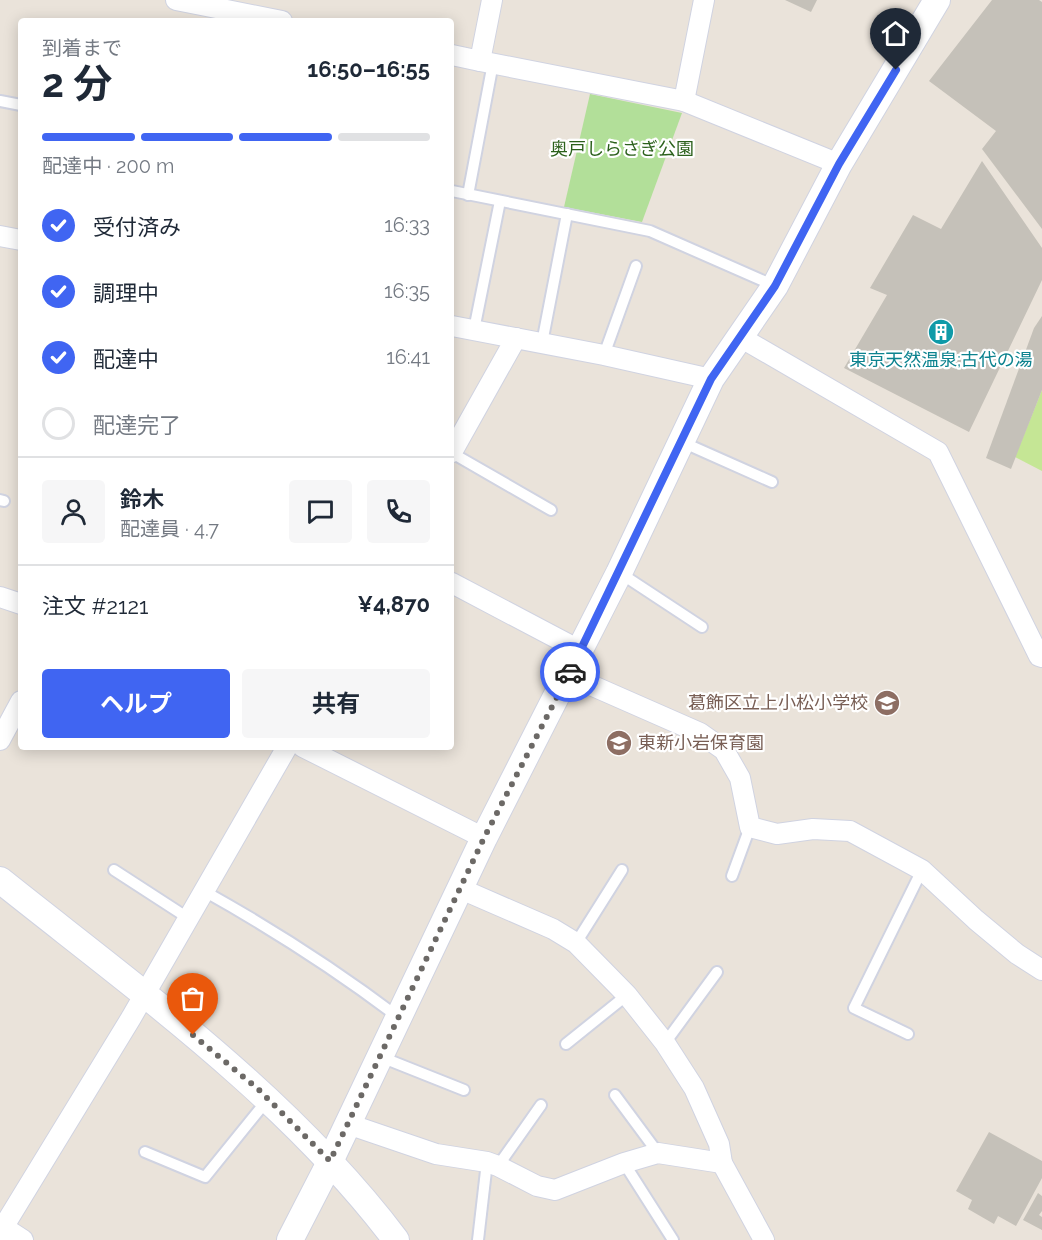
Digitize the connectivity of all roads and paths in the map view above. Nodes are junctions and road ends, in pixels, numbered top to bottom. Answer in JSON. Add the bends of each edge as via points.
{"nodes":[{"id":1,"x":176,"y":0,"type":"edge"},
{"id":2,"x":492,"y":0,"type":"edge"},
{"id":3,"x":704,"y":0,"type":"edge"},
{"id":4,"x":937,"y":0,"type":"edge"},
{"id":5,"x":246,"y":12,"type":"edge"},
{"id":6,"x":270,"y":18,"type":"edge"},
{"id":7,"x":454,"y":55,"type":"edge"},
{"id":8,"x":486,"y":62,"type":"junction"},
{"id":9,"x":0,"y":101,"type":"edge"},
{"id":10,"x":684,"y":101,"type":"junction"},
{"id":11,"x":18,"y":104,"type":"edge"},
{"id":12,"x":839,"y":164,"type":"junction"},
{"id":13,"x":454,"y":192,"type":"edge"},
{"id":14,"x":468,"y":195,"type":"junction"},
{"id":15,"x":500,"y":201,"type":"junction"},
{"id":16,"x":567,"y":214,"type":"junction"},
{"id":17,"x":0,"y":237,"type":"edge"},
{"id":18,"x":18,"y":240,"type":"edge"},
{"id":19,"x":636,"y":266,"type":"dead end"},
{"id":20,"x":775,"y":286,"type":"junction"},
{"id":21,"x":454,"y":326,"type":"edge"},
{"id":22,"x":474,"y":330,"type":"junction"},
{"id":23,"x":740,"y":337,"type":"junction"},
{"id":24,"x":516,"y":338,"type":"junction"},
{"id":25,"x":542,"y":343,"type":"junction"},
{"id":26,"x":604,"y":355,"type":"junction"},
{"id":27,"x":711,"y":379,"type":"junction"},
{"id":28,"x":681,"y":442,"type":"junction"},
{"id":29,"x":454,"y":449,"type":"edge"},
{"id":30,"x":454,"y":454,"type":"edge"},
{"id":31,"x":772,"y":482,"type":"dead end"},
{"id":32,"x":551,"y":510,"type":"dead end"},
{"id":33,"x":620,"y":573,"type":"junction"},
{"id":34,"x":454,"y":584,"type":"edge"},
{"id":35,"x":0,"y":597,"type":"edge"},
{"id":36,"x":18,"y":603,"type":"edge"},
{"id":37,"x":702,"y":627,"type":"dead end"},
{"id":38,"x":581,"y":651,"type":"junction"},
{"id":39,"x":1042,"y":657,"type":"edge"},
{"id":40,"x":568,"y":675,"type":"junction"},
{"id":41,"x":18,"y":707,"type":"edge"},
{"id":42,"x":0,"y":740,"type":"edge"},
{"id":43,"x":284,"y":750,"type":"edge"},
{"id":44,"x":309,"y":750,"type":"edge"},
{"id":45,"x":750,"y":827,"type":"junction"},
{"id":46,"x":484,"y":838,"type":"junction"},
{"id":47,"x":114,"y":870,"type":"dead end"},
{"id":48,"x":622,"y":870,"type":"dead end"},
{"id":49,"x":922,"y":870,"type":"junction"},
{"id":50,"x":732,"y":876,"type":"dead end"},
{"id":51,"x":0,"y":880,"type":"edge"},
{"id":52,"x":461,"y":889,"type":"junction"},
{"id":53,"x":204,"y":891,"type":"junction"},
{"id":54,"x":188,"y":918,"type":"junction"},
{"id":55,"x":576,"y":943,"type":"junction"},
{"id":56,"x":1042,"y":969,"type":"edge"},
{"id":57,"x":717,"y":972,"type":"dead end"},
{"id":58,"x":144,"y":995,"type":"junction"},
{"id":59,"x":627,"y":995,"type":"junction"},
{"id":60,"x":398,"y":1017,"type":"junction"},
{"id":61,"x":908,"y":1034,"type":"dead end"},
{"id":62,"x":665,"y":1043,"type":"junction"},
{"id":63,"x":566,"y":1044,"type":"dead end"},
{"id":64,"x":380,"y":1057,"type":"junction"},
{"id":65,"x":464,"y":1090,"type":"dead end"},
{"id":66,"x":615,"y":1095,"type":"dead end"},
{"id":67,"x":268,"y":1099,"type":"junction"},
{"id":68,"x":541,"y":1105,"type":"dead end"},
{"id":69,"x":348,"y":1124,"type":"junction"},
{"id":70,"x":145,"y":1152,"type":"dead end"},
{"id":71,"x":658,"y":1153,"type":"junction"},
{"id":72,"x":330,"y":1161,"type":"junction"},
{"id":73,"x":624,"y":1163,"type":"junction"},
{"id":74,"x":722,"y":1163,"type":"junction"},
{"id":75,"x":493,"y":1164,"type":"junction"},
{"id":76,"x":1,"y":1229,"type":"edge"},
{"id":77,"x":24,"y":1240,"type":"edge"},
{"id":78,"x":290,"y":1240,"type":"edge"},
{"id":79,"x":396,"y":1240,"type":"edge"},
{"id":80,"x":478,"y":1240,"type":"edge"},
{"id":81,"x":673,"y":1240,"type":"edge"},
{"id":82,"x":764,"y":1240,"type":"edge"}],
"edges":[{"from":1,"to":5,"type":"street"},
{"from":2,"to":8,"type":"street"},
{"from":3,"to":10,"type":"street"},
{"from":4,"to":12,"type":"street"},
{"from":5,"to":6,"type":"street"},
{"from":7,"to":8,"type":"street"},
{"from":8,"to":10,"type":"street"},
{"from":8,"to":14,"type":"lane"},
{"from":9,"to":11,"type":"lane"},
{"from":10,"to":12,"type":"street"},
{"from":12,"to":20,"type":"street"},
{"from":13,"to":14,"type":"lane"},
{"from":14,"to":15,"type":"lane"},
{"from":15,"to":16,"type":"lane"},
{"from":15,"to":22,"type":"lane"},
{"from":16,"to":20,"type":"lane","via":[[650,231]]},
{"from":16,"to":25,"type":"lane"},
{"from":17,"to":18,"type":"street"},
{"from":19,"to":26,"type":"lane"},
{"from":20,"to":23,"type":"street"},
{"from":21,"to":22,"type":"street"},
{"from":22,"to":24,"type":"street"},
{"from":23,"to":27,"type":"street"},
{"from":23,"to":39,"type":"street","via":[[938,452],[1038,656]]},
{"from":24,"to":25,"type":"street"},
{"from":24,"to":29,"type":"street"},
{"from":25,"to":26,"type":"street"},
{"from":26,"to":27,"type":"street"},
{"from":27,"to":28,"type":"street"},
{"from":28,"to":31,"type":"lane"},
{"from":28,"to":33,"type":"street"},
{"from":30,"to":32,"type":"lane"},
{"from":33,"to":37,"type":"lane"},
{"from":33,"to":38,"type":"street"},
{"from":34,"to":38,"type":"street"},
{"from":35,"to":36,"type":"street"},
{"from":38,"to":40,"type":"street"},
{"from":40,"to":45,"type":"street","via":[[700,733],[724,750],[740,778]]},
{"from":40,"to":46,"type":"street"},
{"from":41,"to":42,"type":"street"},
{"from":43,"to":53,"type":"street"},
{"from":44,"to":46,"type":"street"},
{"from":45,"to":49,"type":"street","via":[[777,834],[813,829],[850,831]]},
{"from":45,"to":50,"type":"lane"},
{"from":46,"to":52,"type":"street"},
{"from":47,"to":54,"type":"lane"},
{"from":48,"to":55,"type":"lane"},
{"from":49,"to":56,"type":"street","via":[[1000,940]]},
{"from":49,"to":61,"type":"lane","via":[[854,1008]]},
{"from":51,"to":58,"type":"street"},
{"from":52,"to":55,"type":"street"},
{"from":52,"to":60,"type":"street"},
{"from":53,"to":54,"type":"street"},
{"from":53,"to":60,"type":"lane","via":[[264,924]]},
{"from":54,"to":58,"type":"street"},
{"from":55,"to":59,"type":"street"},
{"from":57,"to":62,"type":"lane"},
{"from":58,"to":67,"type":"street"},
{"from":58,"to":76,"type":"street"},
{"from":59,"to":62,"type":"street"},
{"from":59,"to":63,"type":"lane"},
{"from":60,"to":64,"type":"street"},
{"from":62,"to":74,"type":"street","via":[[694,1088],[719,1144]]},
{"from":64,"to":65,"type":"lane"},
{"from":64,"to":69,"type":"street"},
{"from":66,"to":71,"type":"lane"},
{"from":67,"to":70,"type":"lane","via":[[206,1177]]},
{"from":67,"to":72,"type":"street"},
{"from":68,"to":75,"type":"lane"},
{"from":69,"to":72,"type":"street"},
{"from":69,"to":75,"type":"street","via":[[436,1154]]},
{"from":71,"to":73,"type":"street"},
{"from":71,"to":74,"type":"street"},
{"from":72,"to":78,"type":"street"},
{"from":72,"to":79,"type":"street"},
{"from":73,"to":75,"type":"street","via":[[555,1190],[537,1186]]},
{"from":73,"to":81,"type":"lane"},
{"from":74,"to":82,"type":"street"},
{"from":75,"to":80,"type":"lane"},
{"from":76,"to":77,"type":"street"}]}
